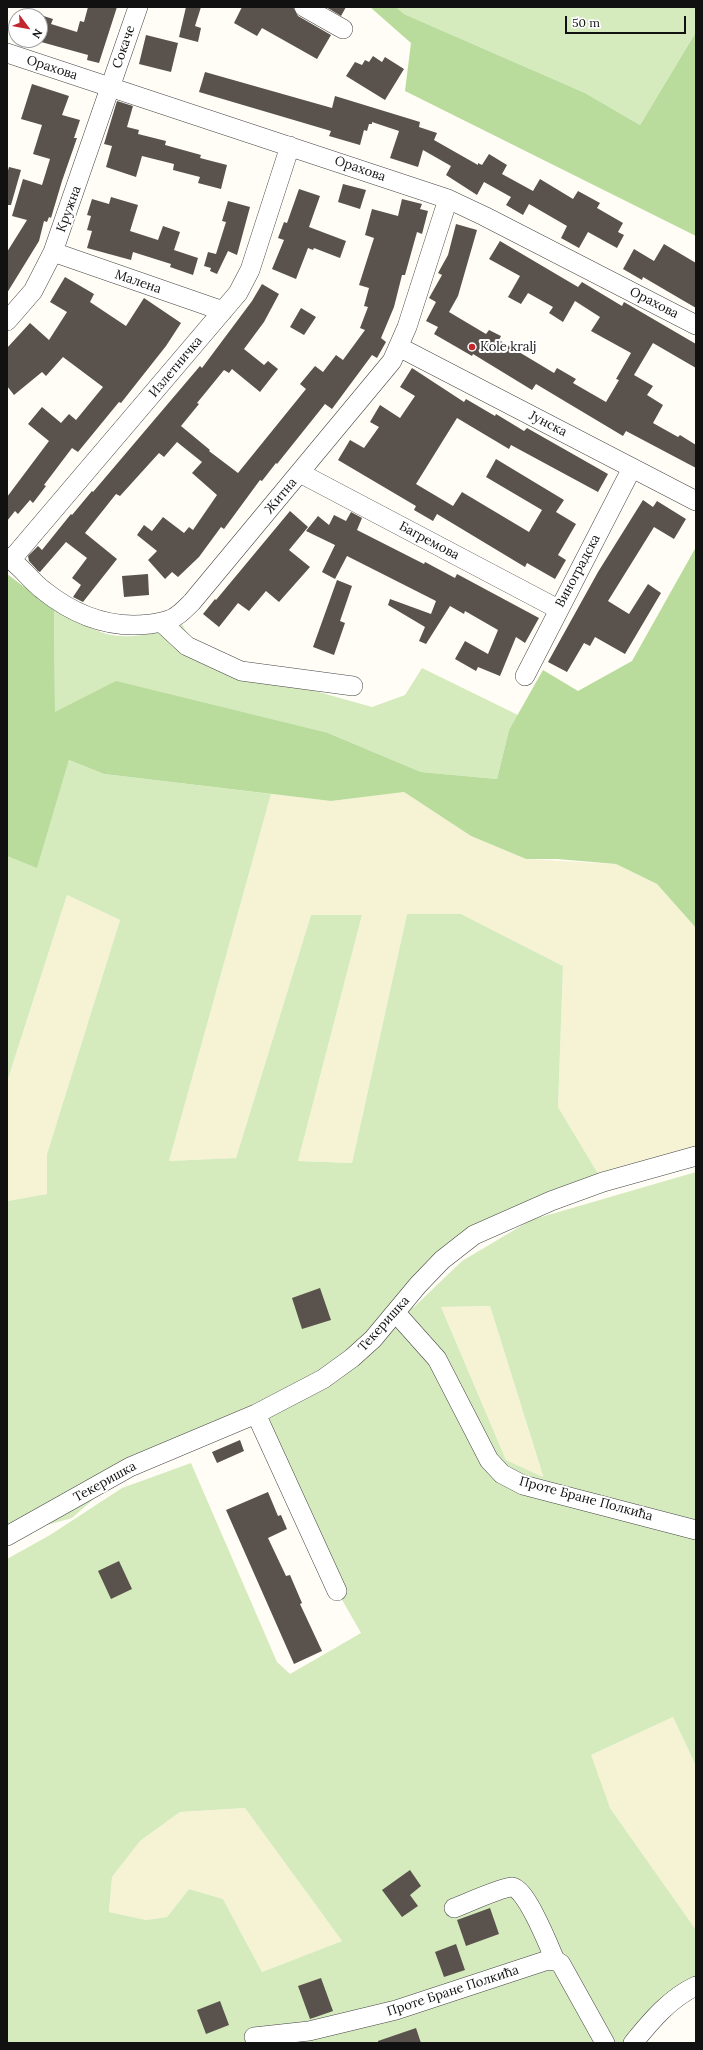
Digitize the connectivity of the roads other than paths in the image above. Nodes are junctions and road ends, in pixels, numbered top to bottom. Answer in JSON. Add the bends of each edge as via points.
{"nodes":[{"id":1,"x":138,"y":7,"type":"edge"},
{"id":2,"x":304,"y":7,"type":"edge"},
{"id":3,"x":343,"y":30,"type":"dead end"},
{"id":4,"x":7,"y":53,"type":"edge"},
{"id":5,"x":110,"y":87,"type":"junction"},
{"id":6,"x":290,"y":146,"type":"junction"},
{"id":7,"x":448,"y":199,"type":"junction"},
{"id":8,"x":53,"y":252,"type":"junction"},
{"id":9,"x":223,"y":311,"type":"junction"},
{"id":10,"x":7,"y":321,"type":"edge"},
{"id":11,"x":696,"y":325,"type":"edge"},
{"id":12,"x":399,"y":347,"type":"junction"},
{"id":13,"x":632,"y":468,"type":"junction"},
{"id":14,"x":300,"y":473,"type":"junction"},
{"id":15,"x":696,"y":501,"type":"edge"},
{"id":16,"x":9,"y":558,"type":"edge"},
{"id":17,"x":558,"y":609,"type":"junction"},
{"id":18,"x":161,"y":622,"type":"junction"},
{"id":19,"x":525,"y":676,"type":"dead end"},
{"id":20,"x":353,"y":686,"type":"dead end"},
{"id":21,"x":696,"y":1156,"type":"edge"},
{"id":22,"x":396,"y":1313,"type":"junction"},
{"id":23,"x":256,"y":1414,"type":"junction"},
{"id":24,"x":696,"y":1530,"type":"edge"},
{"id":25,"x":7,"y":1536,"type":"edge"},
{"id":26,"x":337,"y":1591,"type":"dead end"},
{"id":27,"x":454,"y":1908,"type":"dead end"},
{"id":28,"x":555,"y":1960,"type":"junction"},
{"id":29,"x":696,"y":1986,"type":"edge"},
{"id":30,"x":254,"y":2037,"type":"dead end"},
{"id":31,"x":605,"y":2043,"type":"edge"},
{"id":32,"x":633,"y":2043,"type":"edge"}],
"edges":[{"from":1,"to":5,"type":"street","name":"Сокаче"},
{"from":2,"to":3,"type":"street"},
{"from":4,"to":5,"type":"street","name":"Орахова"},
{"from":5,"to":6,"type":"street","name":"Орахова"},
{"from":5,"to":8,"type":"street","name":"Кружна"},
{"from":6,"to":7,"type":"street","name":"Орахова"},
{"from":6,"to":9,"type":"street","name":"Излетничка","via":[[250,270],[238,293]]},
{"from":7,"to":11,"type":"street","name":"Орахова"},
{"from":7,"to":12,"type":"street","name":"Житна"},
{"from":8,"to":9,"type":"street","name":"Малена"},
{"from":8,"to":10,"type":"street","name":"Кружна","via":[[33,291]]},
{"from":9,"to":16,"type":"street","name":"Излетничка"},
{"from":12,"to":13,"type":"street","name":"Јунска"},
{"from":12,"to":14,"type":"street","name":"Житна","via":[[392,361]]},
{"from":13,"to":15,"type":"street","name":"Јунска"},
{"from":13,"to":17,"type":"street","name":"Виноградска"},
{"from":14,"to":17,"type":"street","name":"Багремова"},
{"from":14,"to":18,"type":"street","name":"Житна","via":[[192,602],[179,614]]},
{"from":16,"to":18,"type":"street","name":"Житна","via":[[53,597],[91,618],[109,624]]},
{"from":17,"to":19,"type":"street","name":"Виноградска"},
{"from":18,"to":20,"type":"street","via":[[187,646],[241,671]]},
{"from":21,"to":22,"type":"street","name":"Текеришка","via":[[595,1184],[474,1235],[442,1260]]},
{"from":22,"to":23,"type":"street","name":"Текеришка","via":[[352,1358],[323,1379]]},
{"from":22,"to":24,"type":"street","name":"Проте Бране Полкића","via":[[437,1359],[489,1460],[502,1474],[523,1485]]},
{"from":23,"to":25,"type":"street","name":"Текеришка","via":[[130,1467]]},
{"from":23,"to":26,"type":"street"},
{"from":27,"to":28,"type":"street","via":[[512,1887],[518,1890],[526,1899]]},
{"from":28,"to":30,"type":"street","name":"Проте Бране Полкића","via":[[396,2010],[315,2030]]},
{"from":28,"to":31,"type":"street","via":[[561,1964]]},
{"from":29,"to":32,"type":"street","via":[[687,1990],[664,2009]]}]}
